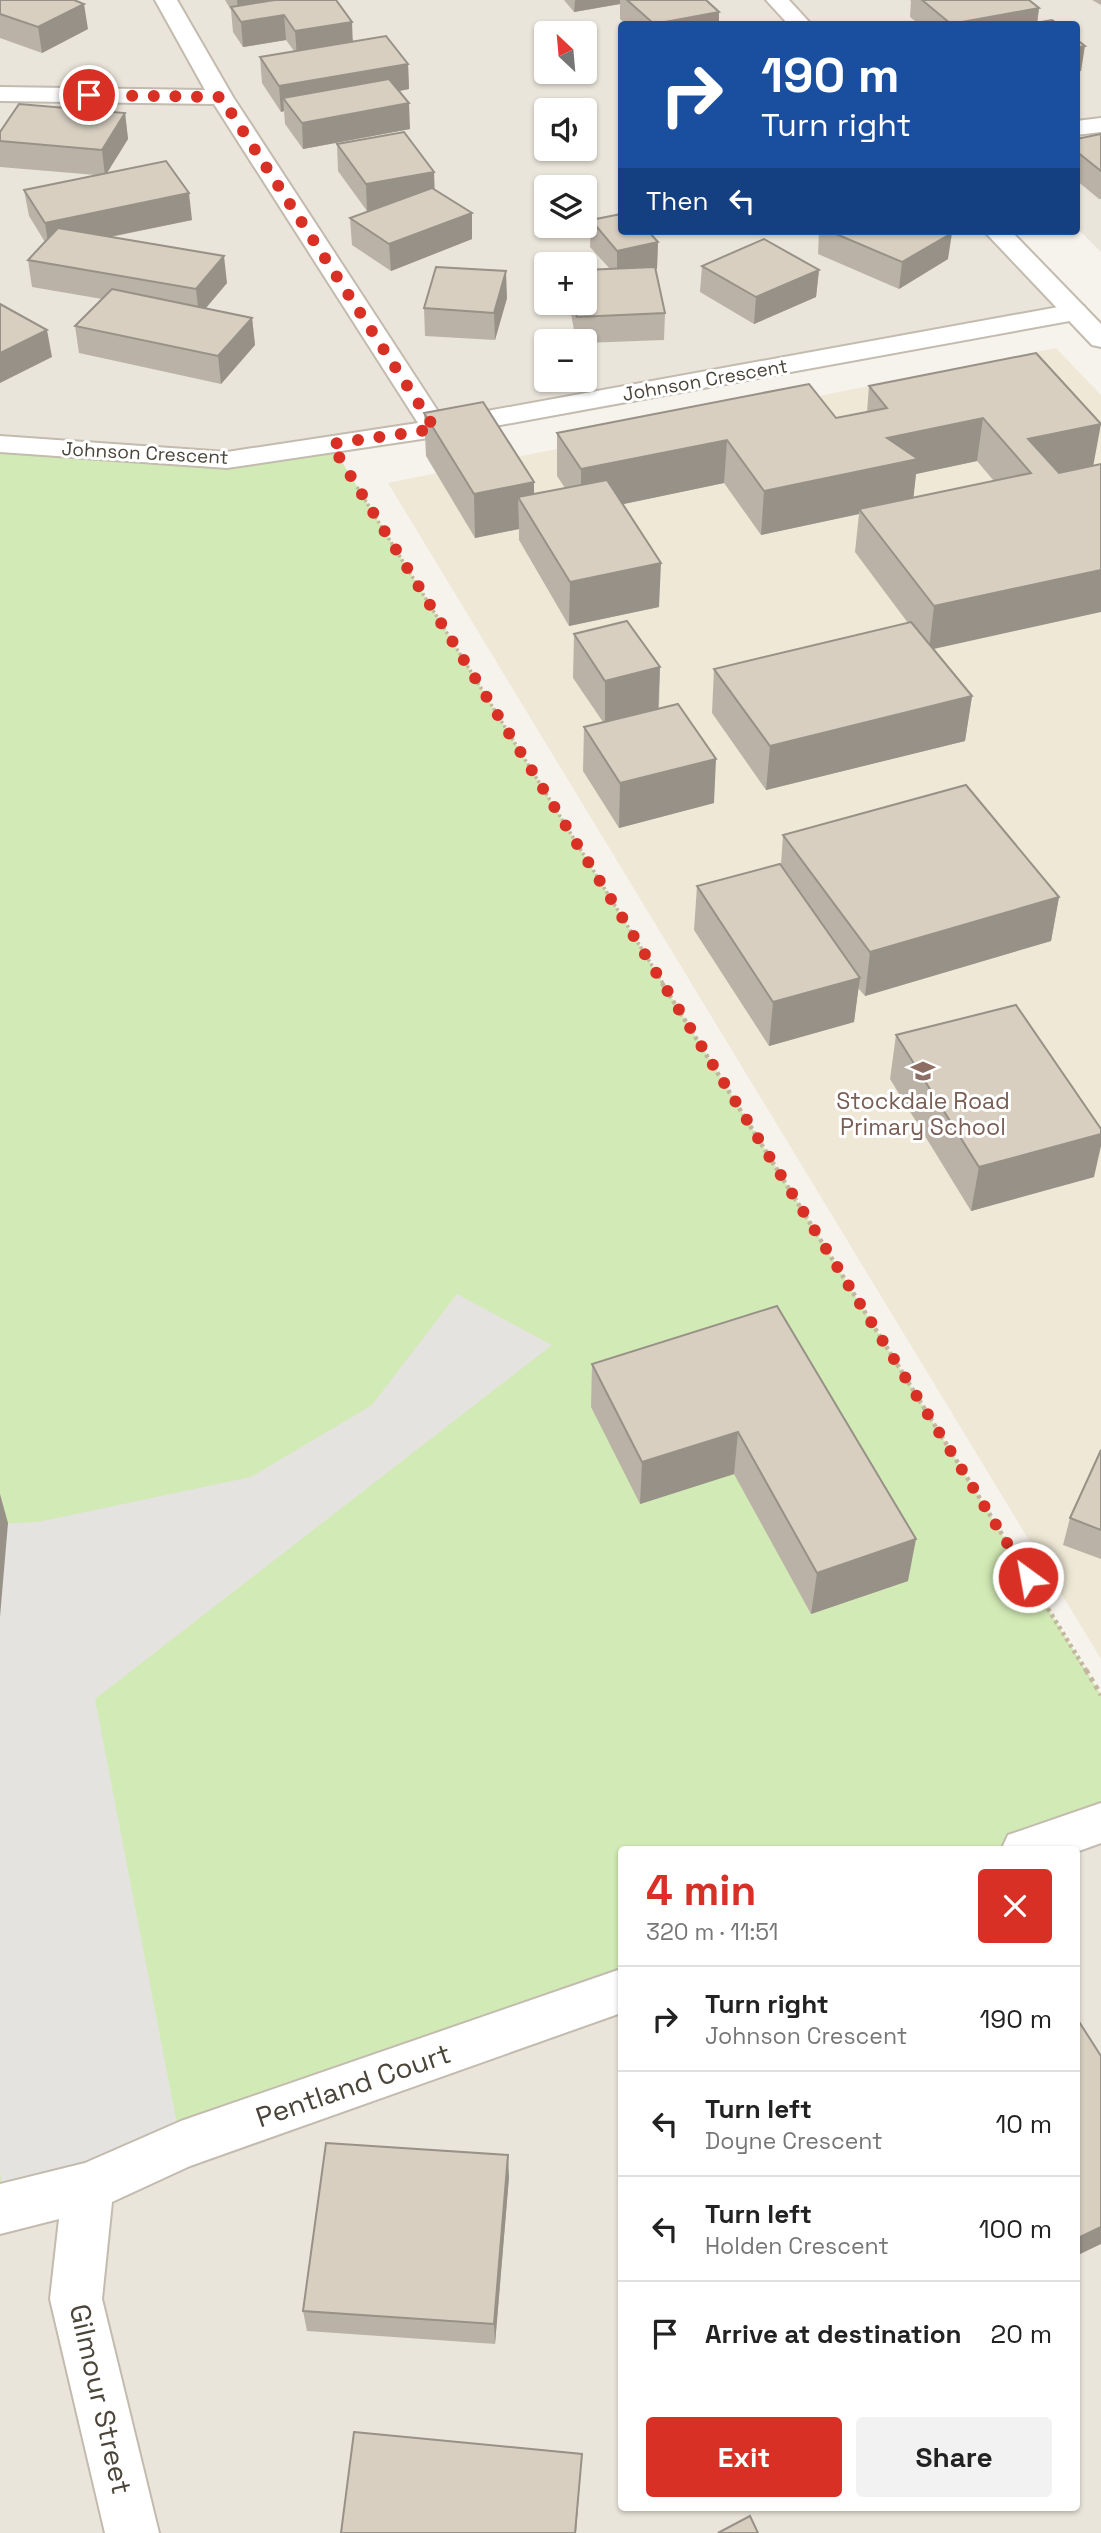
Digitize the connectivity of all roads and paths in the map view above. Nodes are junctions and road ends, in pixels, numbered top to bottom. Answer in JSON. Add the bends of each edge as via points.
{"nodes":[{"id":1,"x":166,"y":0,"type":"edge"},
{"id":2,"x":777,"y":0,"type":"edge"},
{"id":3,"x":797,"y":21,"type":"edge"},
{"id":4,"x":0,"y":94,"type":"edge"},
{"id":5,"x":221,"y":97,"type":"junction"},
{"id":6,"x":1101,"y":125,"type":"edge"},
{"id":7,"x":1080,"y":128,"type":"edge"},
{"id":8,"x":1001,"y":235,"type":"edge"},
{"id":9,"x":1075,"y":312,"type":"junction"},
{"id":10,"x":1101,"y":339,"type":"edge"},
{"id":11,"x":435,"y":429,"type":"junction"},
{"id":12,"x":0,"y":444,"type":"edge"},
{"id":13,"x":331,"y":444,"type":"junction"},
{"id":14,"x":1101,"y":1695,"type":"edge"},
{"id":15,"x":1101,"y":1823,"type":"edge"},
{"id":16,"x":1035,"y":1846,"type":"edge"},
{"id":17,"x":618,"y":1992,"type":"edge"},
{"id":18,"x":88,"y":2187,"type":"junction"},
{"id":19,"x":0,"y":2209,"type":"edge"},
{"id":20,"x":132,"y":2533,"type":"edge"}],
"edges":[{"from":1,"to":5,"type":"street"},
{"from":2,"to":3,"type":"street"},
{"from":4,"to":5,"type":"street"},
{"from":5,"to":11,"type":"street"},
{"from":6,"to":7,"type":"street"},
{"from":8,"to":9,"type":"street"},
{"from":9,"to":10,"type":"street"},
{"from":9,"to":11,"type":"street","name":"Johnson Crescent"},
{"from":11,"to":13,"type":"street","name":"Johnson Crescent"},
{"from":12,"to":13,"type":"street","name":"Johnson Crescent","via":[[227,460]]},
{"from":13,"to":14,"type":"path"},
{"from":15,"to":16,"type":"street"},
{"from":17,"to":18,"type":"street","name":"Pentland Court","via":[[181,2145]]},
{"from":18,"to":19,"type":"street"},
{"from":18,"to":20,"type":"street","name":"Gilmour Street","via":[[76,2300]]}]}
